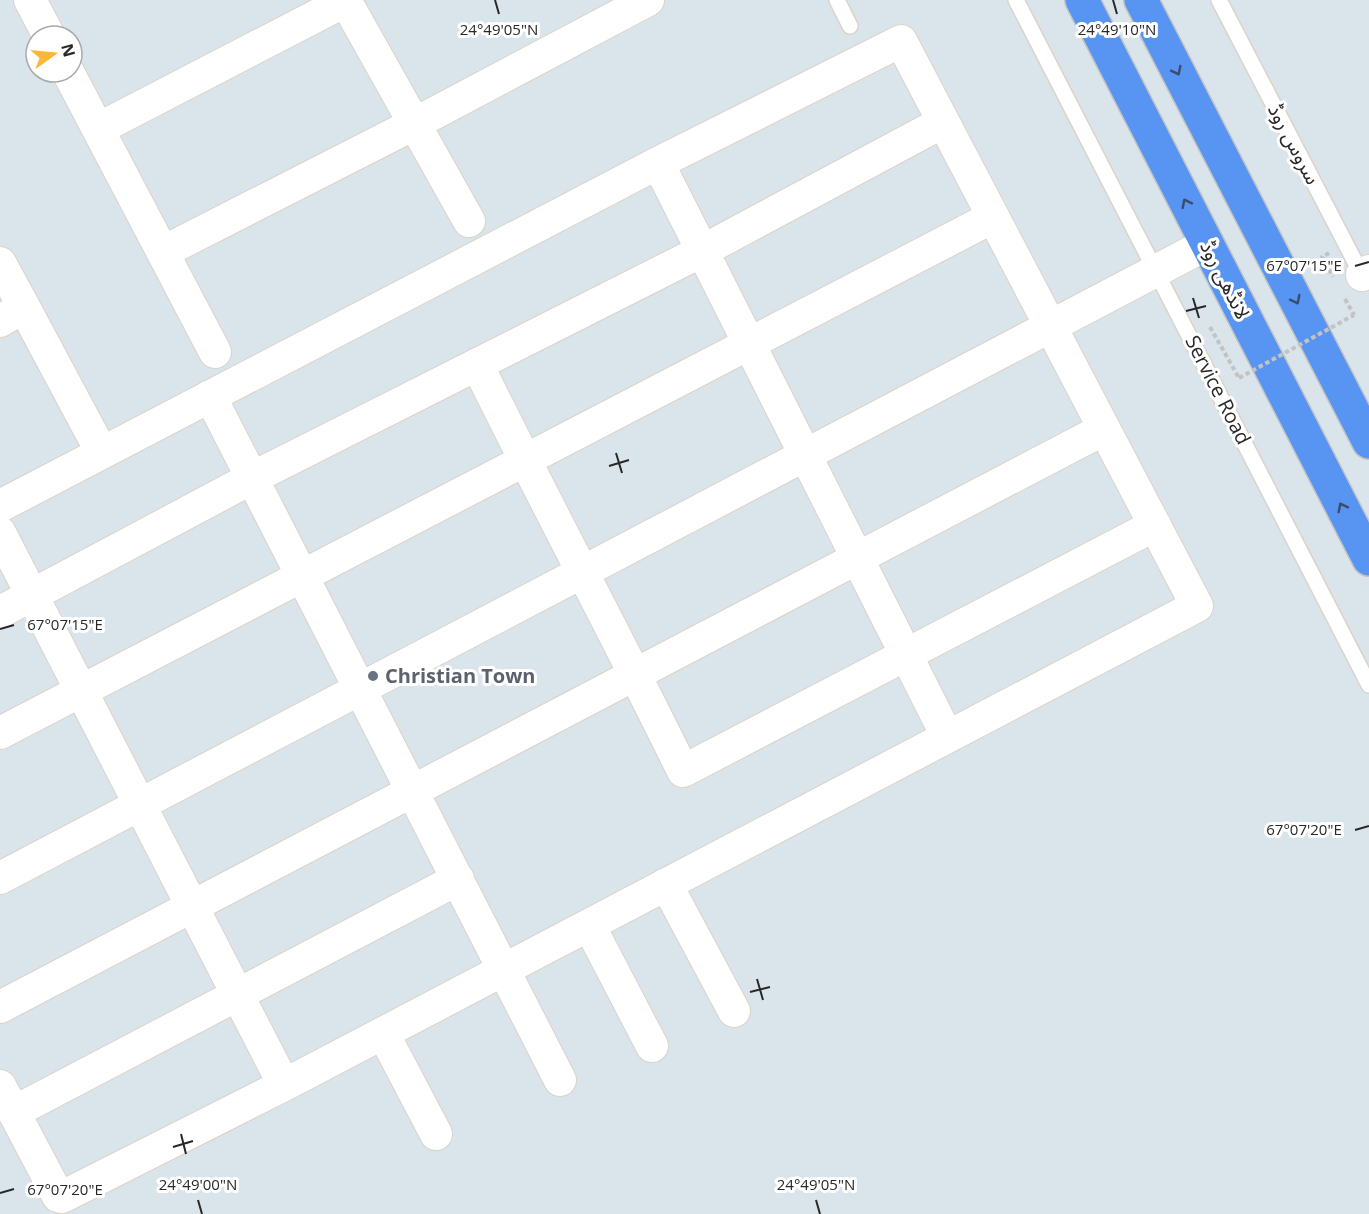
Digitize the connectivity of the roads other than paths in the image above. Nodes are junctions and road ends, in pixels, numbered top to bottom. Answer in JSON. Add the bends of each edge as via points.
{"nodes":[{"id":1,"x":346,"y":0,"type":"edge"},
{"id":2,"x":648,"y":0,"type":"edge"},
{"id":3,"x":837,"y":0,"type":"edge"},
{"id":4,"x":1016,"y":0,"type":"edge"},
{"id":5,"x":1082,"y":0,"type":"edge"},
{"id":6,"x":1141,"y":0,"type":"edge"},
{"id":7,"x":1219,"y":0,"type":"edge"},
{"id":8,"x":34,"y":1,"type":"edge"},
{"id":9,"x":44,"y":24,"type":"edge"},
{"id":10,"x":850,"y":26,"type":"dead end"},
{"id":11,"x":74,"y":84,"type":"edge"},
{"id":12,"x":943,"y":122,"type":"junction"},
{"id":13,"x":414,"y":124,"type":"junction"},
{"id":14,"x":98,"y":129,"type":"junction"},
{"id":15,"x":658,"y":163,"type":"junction"},
{"id":16,"x":993,"y":218,"type":"junction"},
{"id":17,"x":469,"y":221,"type":"dead end"},
{"id":18,"x":1207,"y":244,"type":"junction"},
{"id":19,"x":702,"y":251,"type":"junction"},
{"id":20,"x":162,"y":252,"type":"junction"},
{"id":21,"x":0,"y":263,"type":"edge"},
{"id":22,"x":1156,"y":270,"type":"junction"},
{"id":23,"x":1367,"y":278,"type":"edge"},
{"id":24,"x":12,"y":314,"type":"edge"},
{"id":25,"x":1050,"y":326,"type":"junction"},
{"id":26,"x":749,"y":344,"type":"junction"},
{"id":27,"x":215,"y":352,"type":"dead end"},
{"id":28,"x":477,"y":364,"type":"junction"},
{"id":29,"x":210,"y":396,"type":"junction"},
{"id":30,"x":1104,"y":429,"type":"junction"},
{"id":31,"x":1369,"y":442,"type":"edge"},
{"id":32,"x":102,"y":453,"type":"junction"},
{"id":33,"x":805,"y":454,"type":"junction"},
{"id":34,"x":524,"y":460,"type":"junction"},
{"id":35,"x":252,"y":478,"type":"junction"},
{"id":36,"x":0,"y":506,"type":"edge"},
{"id":37,"x":1155,"y":525,"type":"junction"},
{"id":38,"x":0,"y":533,"type":"edge"},
{"id":39,"x":857,"y":558,"type":"junction"},
{"id":40,"x":1369,"y":560,"type":"edge"},
{"id":41,"x":583,"y":572,"type":"junction"},
{"id":42,"x":302,"y":575,"type":"junction"},
{"id":43,"x":32,"y":595,"type":"junction"},
{"id":44,"x":0,"y":612,"type":"edge"},
{"id":45,"x":906,"y":654,"type":"junction"},
{"id":46,"x":636,"y":674,"type":"junction"},
{"id":47,"x":1369,"y":685,"type":"edge"},
{"id":48,"x":360,"y":688,"type":"junction"},
{"id":49,"x":81,"y":690,"type":"junction"},
{"id":50,"x":0,"y":733,"type":"edge"},
{"id":51,"x":947,"y":736,"type":"junction"},
{"id":52,"x":413,"y":791,"type":"junction"},
{"id":53,"x":140,"y":805,"type":"junction"},
{"id":54,"x":0,"y":878,"type":"edge"},
{"id":55,"x":458,"y":879,"type":"junction"},
{"id":56,"x":666,"y":884,"type":"junction"},
{"id":57,"x":192,"y":906,"type":"junction"},
{"id":58,"x":589,"y":925,"type":"junction"},
{"id":59,"x":505,"y":969,"type":"junction"},
{"id":60,"x":237,"y":995,"type":"junction"},
{"id":61,"x":0,"y":1007,"type":"edge"},
{"id":62,"x":734,"y":1011,"type":"dead end"},
{"id":63,"x":383,"y":1033,"type":"junction"},
{"id":64,"x":652,"y":1046,"type":"dead end"},
{"id":65,"x":560,"y":1080,"type":"dead end"},
{"id":66,"x":284,"y":1085,"type":"junction"},
{"id":67,"x":7,"y":1099,"type":"edge"},
{"id":68,"x":436,"y":1134,"type":"dead end"}],
"edges":[{"from":1,"to":13,"type":"street"},
{"from":1,"to":14,"type":"street"},
{"from":2,"to":13,"type":"street"},
{"from":3,"to":10,"type":"lane"},
{"from":4,"to":22,"type":"lane","name":"Service Road"},
{"from":18,"to":5,"type":"main road","name":"لانڈھی روڈ","one_way":true},
{"from":6,"to":31,"type":"main road","one_way":true},
{"from":7,"to":23,"type":"lane","name":"سروس روڈ"},
{"from":8,"to":9,"type":"street"},
{"from":11,"to":14,"type":"street"},
{"from":12,"to":15,"type":"street","via":[[901,41]]},
{"from":12,"to":16,"type":"street"},
{"from":12,"to":19,"type":"street"},
{"from":13,"to":17,"type":"street"},
{"from":13,"to":20,"type":"street"},
{"from":14,"to":20,"type":"street"},
{"from":15,"to":19,"type":"street"},
{"from":15,"to":29,"type":"street"},
{"from":16,"to":25,"type":"street"},
{"from":16,"to":26,"type":"street"},
{"from":18,"to":22,"type":"street"},
{"from":40,"to":18,"type":"main road","name":"لانڈھی روڈ","one_way":true},
{"from":19,"to":26,"type":"street"},
{"from":19,"to":28,"type":"street"},
{"from":20,"to":27,"type":"street"},
{"from":21,"to":24,"type":"street"},
{"from":22,"to":25,"type":"street"},
{"from":22,"to":47,"type":"lane","name":"Service Road"},
{"from":24,"to":32,"type":"street"},
{"from":25,"to":30,"type":"street"},
{"from":25,"to":33,"type":"street"},
{"from":26,"to":33,"type":"street"},
{"from":26,"to":34,"type":"street"},
{"from":28,"to":34,"type":"street"},
{"from":28,"to":35,"type":"street"},
{"from":29,"to":32,"type":"street"},
{"from":29,"to":35,"type":"street"},
{"from":30,"to":37,"type":"street"},
{"from":30,"to":39,"type":"street"},
{"from":32,"to":36,"type":"street"},
{"from":33,"to":39,"type":"street"},
{"from":33,"to":41,"type":"street"},
{"from":34,"to":41,"type":"street"},
{"from":34,"to":42,"type":"street"},
{"from":35,"to":42,"type":"street"},
{"from":35,"to":43,"type":"street"},
{"from":37,"to":45,"type":"street"},
{"from":37,"to":51,"type":"street","via":[[1197,606]]},
{"from":38,"to":43,"type":"street"},
{"from":39,"to":45,"type":"street"},
{"from":39,"to":46,"type":"street"},
{"from":41,"to":46,"type":"street"},
{"from":41,"to":48,"type":"street"},
{"from":42,"to":48,"type":"street"},
{"from":42,"to":49,"type":"street"},
{"from":43,"to":44,"type":"street"},
{"from":43,"to":49,"type":"street"},
{"from":45,"to":46,"type":"street","via":[[683,771]]},
{"from":45,"to":51,"type":"street"},
{"from":46,"to":52,"type":"street"},
{"from":48,"to":52,"type":"street"},
{"from":48,"to":53,"type":"street"},
{"from":49,"to":50,"type":"street"},
{"from":49,"to":53,"type":"street"},
{"from":51,"to":56,"type":"street"},
{"from":52,"to":55,"type":"street"},
{"from":52,"to":57,"type":"street"},
{"from":53,"to":54,"type":"street"},
{"from":53,"to":57,"type":"street"},
{"from":55,"to":59,"type":"street"},
{"from":55,"to":60,"type":"street"},
{"from":56,"to":58,"type":"street"},
{"from":56,"to":62,"type":"street"},
{"from":57,"to":60,"type":"street"},
{"from":57,"to":61,"type":"street"},
{"from":58,"to":59,"type":"street"},
{"from":58,"to":64,"type":"street"},
{"from":59,"to":63,"type":"street"},
{"from":59,"to":65,"type":"street"},
{"from":60,"to":66,"type":"street"},
{"from":60,"to":67,"type":"street"},
{"from":63,"to":66,"type":"street"},
{"from":63,"to":68,"type":"street"},
{"from":66,"to":67,"type":"street","via":[[62,1197]]}]}
